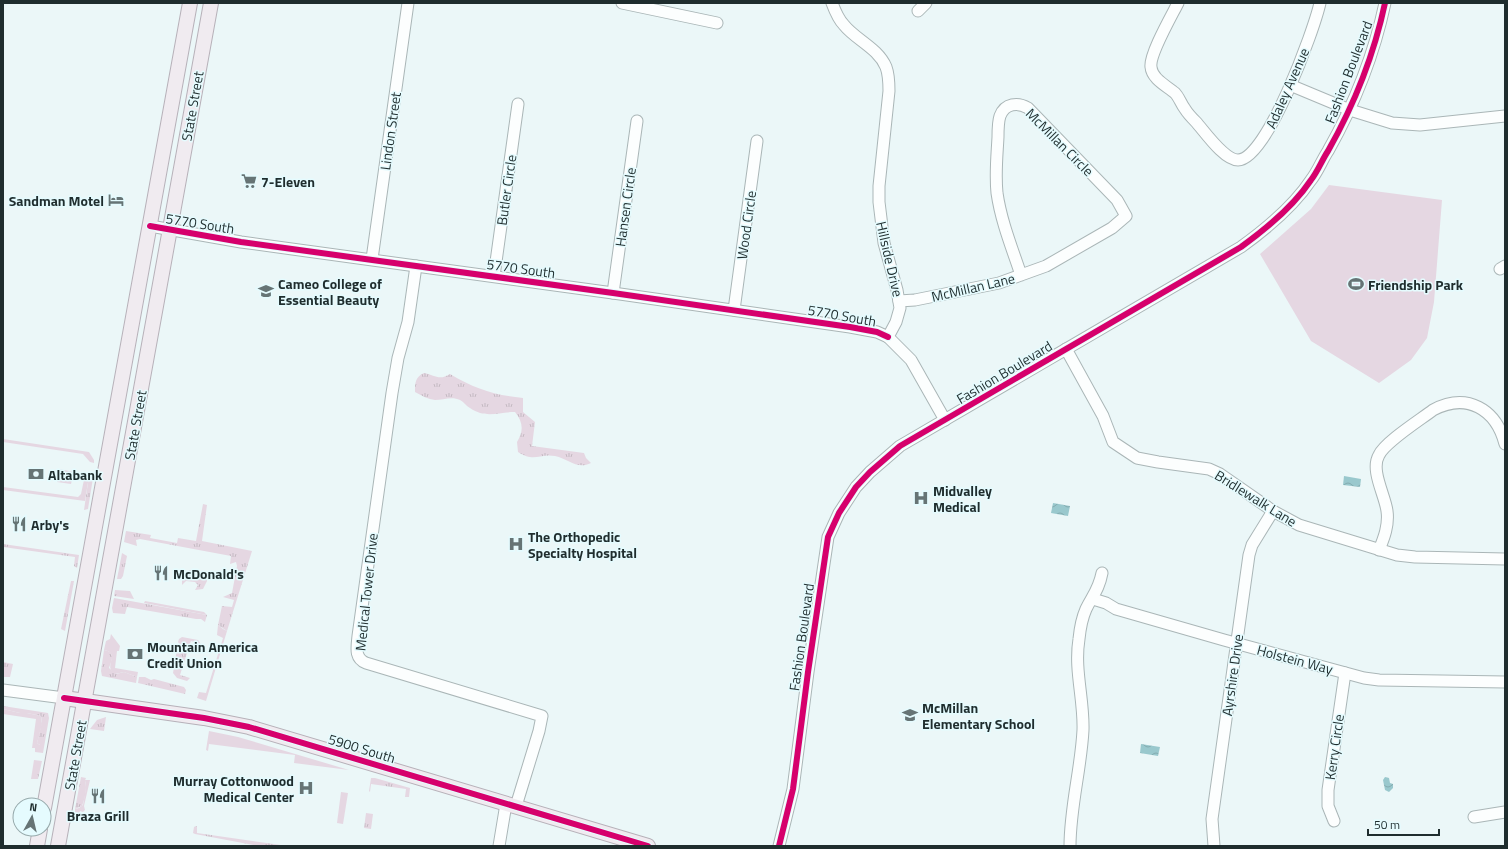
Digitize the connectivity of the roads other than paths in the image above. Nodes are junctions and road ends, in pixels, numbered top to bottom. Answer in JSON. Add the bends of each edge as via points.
{"nodes":[{"id":1,"x":190,"y":3,"type":"edge"},
{"id":2,"x":211,"y":3,"type":"edge"},
{"id":3,"x":408,"y":3,"type":"edge"},
{"id":4,"x":622,"y":3,"type":"edge"},
{"id":5,"x":832,"y":3,"type":"edge"},
{"id":6,"x":926,"y":3,"type":"edge"},
{"id":7,"x":1178,"y":3,"type":"edge"},
{"id":8,"x":1320,"y":3,"type":"edge"},
{"id":9,"x":1385,"y":3,"type":"edge"},
{"id":10,"x":918,"y":11,"type":"dead end"},
{"id":11,"x":717,"y":23,"type":"dead end"},
{"id":12,"x":1290,"y":85,"type":"junction"},
{"id":13,"x":518,"y":104,"type":"dead end"},
{"id":14,"x":1350,"y":110,"type":"junction"},
{"id":15,"x":1505,"y":116,"type":"edge"},
{"id":16,"x":637,"y":121,"type":"dead end"},
{"id":17,"x":757,"y":141,"type":"dead end"},
{"id":18,"x":1126,"y":216,"type":"joint"},
{"id":19,"x":150,"y":226,"type":"junction"},
{"id":20,"x":170,"y":230,"type":"junction"},
{"id":21,"x":372,"y":259,"type":"junction"},
{"id":22,"x":416,"y":266,"type":"junction"},
{"id":23,"x":1021,"y":275,"type":"junction"},
{"id":24,"x":494,"y":276,"type":"junction"},
{"id":25,"x":613,"y":292,"type":"junction"},
{"id":26,"x":900,"y":301,"type":"junction"},
{"id":27,"x":734,"y":310,"type":"junction"},
{"id":28,"x":888,"y":337,"type":"junction"},
{"id":29,"x":1066,"y":349,"type":"junction"},
{"id":30,"x":945,"y":420,"type":"junction"},
{"id":31,"x":1505,"y":444,"type":"edge"},
{"id":32,"x":1273,"y":511,"type":"junction"},
{"id":33,"x":1379,"y":550,"type":"junction"},
{"id":34,"x":1505,"y":559,"type":"edge"},
{"id":35,"x":1102,"y":573,"type":"dead end"},
{"id":36,"x":1092,"y":598,"type":"junction"},
{"id":37,"x":1237,"y":643,"type":"junction"},
{"id":38,"x":1345,"y":673,"type":"junction"},
{"id":39,"x":1505,"y":682,"type":"edge"},
{"id":40,"x":3,"y":690,"type":"edge"},
{"id":41,"x":64,"y":698,"type":"junction"},
{"id":42,"x":84,"y":701,"type":"junction"},
{"id":43,"x":46,"y":797,"type":"edge"},
{"id":44,"x":511,"y":805,"type":"junction"},
{"id":45,"x":1505,"y":812,"type":"edge"},
{"id":46,"x":1474,"y":817,"type":"dead end"},
{"id":47,"x":1334,"y":821,"type":"dead end"},
{"id":48,"x":619,"y":842,"type":"edge"},
{"id":49,"x":58,"y":846,"type":"edge"},
{"id":50,"x":499,"y":846,"type":"edge"},
{"id":51,"x":648,"y":846,"type":"edge"},
{"id":52,"x":779,"y":846,"type":"edge"},
{"id":53,"x":1070,"y":846,"type":"edge"},
{"id":54,"x":1214,"y":846,"type":"edge"}],
"edges":[{"from":1,"to":19,"type":"main road","name":"State Street"},
{"from":2,"to":20,"type":"main road","name":"State Street"},
{"from":3,"to":21,"type":"street","name":"Lindon Street"},
{"from":4,"to":11,"type":"street"},
{"from":5,"to":26,"type":"street","name":"Hillside Drive","via":[[844,25],[881,59],[889,78],[879,202],[884,243]]},
{"from":6,"to":10,"type":"street"},
{"from":7,"to":12,"type":"street","name":"Adaley Avenue","via":[[1150,66],[1158,79],[1176,94],[1185,110],[1232,159],[1248,157],[1276,117]]},
{"from":8,"to":12,"type":"street","name":"Adaley Avenue"},
{"from":9,"to":14,"type":"street","name":"Fashion Boulevard","via":[[1377,38]]},
{"from":12,"to":14,"type":"street"},
{"from":13,"to":24,"type":"street","name":"Butler Circle"},
{"from":14,"to":15,"type":"street","via":[[1406,125]]},
{"from":14,"to":29,"type":"street","name":"Fashion Boulevard","via":[[1311,180],[1287,208],[1260,233],[1241,248]]},
{"from":16,"to":25,"type":"street","name":"Hansen Circle"},
{"from":17,"to":27,"type":"street","name":"Wood Circle"},
{"from":18,"to":23,"type":"street","name":"McMillan Lane","via":[[1112,228],[1046,266]]},
{"from":18,"to":23,"type":"street","name":"McMillan Circle","via":[[1117,200],[1028,108],[1011,104],[1000,117],[997,193]]},
{"from":19,"to":20,"type":"street","name":"5770 South"},
{"from":19,"to":41,"type":"main road","name":"State Street"},
{"from":20,"to":21,"type":"street","name":"5770 South"},
{"from":20,"to":42,"type":"main road","name":"State Street"},
{"from":21,"to":22,"type":"street","name":"5770 South"},
{"from":22,"to":24,"type":"street","name":"5770 South"},
{"from":22,"to":44,"type":"street","name":"Medical Tower Drive","via":[[408,322],[392,393],[357,653],[366,663],[542,716],[539,731]]},
{"from":23,"to":26,"type":"street","name":"McMillan Lane","via":[[999,283]]},
{"from":24,"to":25,"type":"street","name":"5770 South"},
{"from":25,"to":27,"type":"street","name":"5770 South"},
{"from":26,"to":28,"type":"street","name":"Hillside Drive","via":[[898,316]]},
{"from":27,"to":28,"type":"street","name":"5770 South","via":[[850,327],[877,332]]},
{"from":28,"to":30,"type":"street","via":[[910,360]]},
{"from":29,"to":30,"type":"street","name":"Fashion Boulevard"},
{"from":29,"to":32,"type":"street","name":"Bridlewalk Lane","via":[[1103,416],[1113,442],[1137,458],[1209,469]]},
{"from":30,"to":52,"type":"street","name":"Fashion Boulevard","via":[[900,446],[870,472],[845,502],[833,524],[828,537],[823,569],[793,789]]},
{"from":31,"to":33,"type":"street","via":[[1498,424],[1484,410],[1454,402],[1433,410],[1388,444],[1376,461],[1387,516],[1386,530]]},
{"from":32,"to":33,"type":"street","name":"Bridlewalk Lane","via":[[1298,525]]},
{"from":32,"to":37,"type":"street","name":"Ayrshire Drive","via":[[1252,545],[1249,555]]},
{"from":33,"to":34,"type":"street","name":"Bridlewalk Lane","via":[[1415,557]]},
{"from":35,"to":36,"type":"street","via":[[1100,585]]},
{"from":36,"to":37,"type":"street","name":"Holstein Way","via":[[1116,609]]},
{"from":36,"to":53,"type":"street","via":[[1083,619],[1078,650],[1077,668],[1083,710],[1083,732]]},
{"from":37,"to":38,"type":"street","name":"Holstein Way"},
{"from":37,"to":54,"type":"street","name":"Ayrshire Drive","via":[[1213,813]]},
{"from":38,"to":39,"type":"street","name":"Holstein Way","via":[[1380,680]]},
{"from":38,"to":47,"type":"street","name":"Kerry Circle","via":[[1328,790],[1328,806]]},
{"from":40,"to":41,"type":"street","name":"5900 South"},
{"from":41,"to":42,"type":"main road","name":"5900 South"},
{"from":41,"to":43,"type":"main road","name":"State Street"},
{"from":42,"to":44,"type":"main road","name":"5900 South","via":[[249,727]]},
{"from":42,"to":49,"type":"main road","name":"State Street"},
{"from":44,"to":48,"type":"main road","name":"5900 South"},
{"from":44,"to":50,"type":"street"},
{"from":45,"to":46,"type":"street"},
{"from":48,"to":51,"type":"main road","name":"5900 South"}]}
